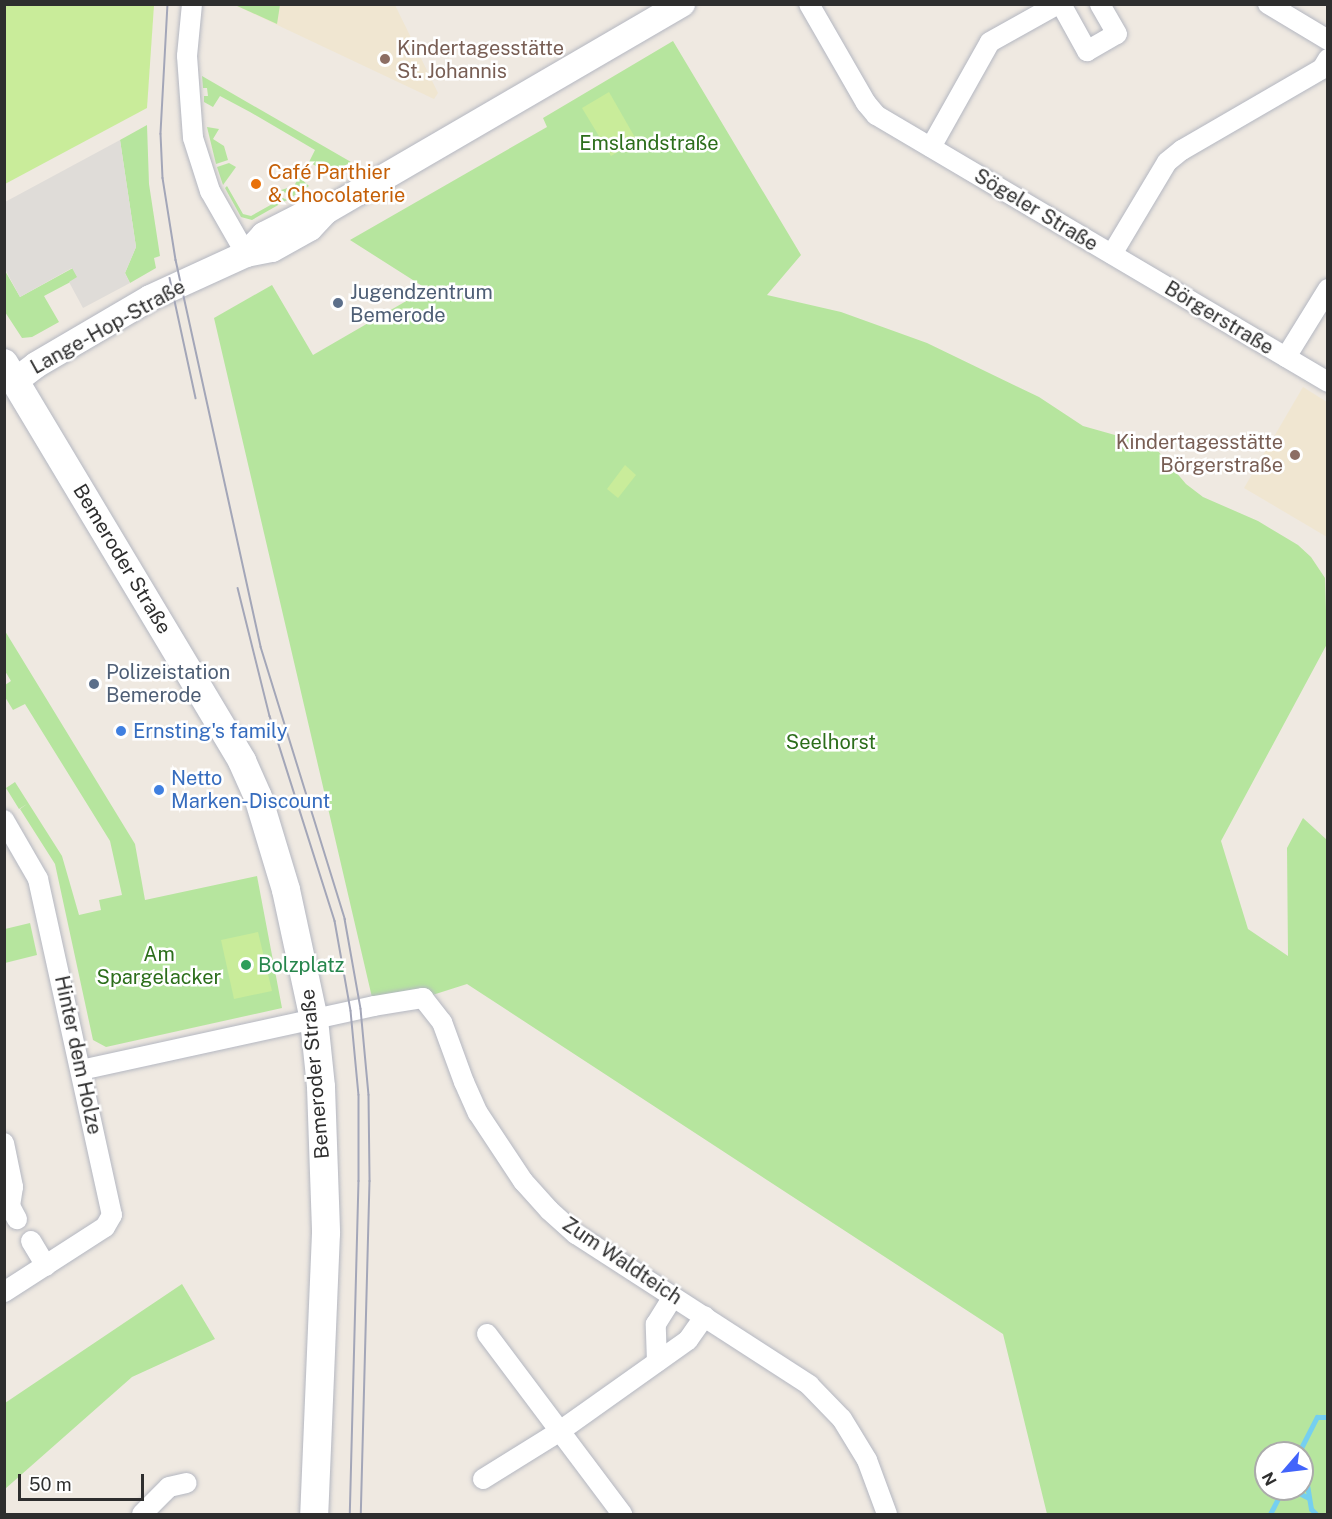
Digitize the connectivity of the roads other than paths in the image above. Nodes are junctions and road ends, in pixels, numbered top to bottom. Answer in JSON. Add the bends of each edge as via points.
{"nodes":[{"id":1,"x":192,"y":4,"type":"edge"},
{"id":2,"x":682,"y":4,"type":"edge"},
{"id":3,"x":809,"y":4,"type":"edge"},
{"id":4,"x":1059,"y":4,"type":"edge"},
{"id":5,"x":1100,"y":4,"type":"edge"},
{"id":6,"x":1268,"y":4,"type":"edge"},
{"id":7,"x":1328,"y":40,"type":"edge"},
{"id":8,"x":1328,"y":59,"type":"edge"},
{"id":9,"x":931,"y":147,"type":"junction"},
{"id":10,"x":246,"y":254,"type":"junction"},
{"id":11,"x":1112,"y":254,"type":"junction"},
{"id":12,"x":1328,"y":290,"type":"edge"},
{"id":13,"x":1286,"y":357,"type":"junction"},
{"id":14,"x":8,"y":377,"type":"edge"},
{"id":15,"x":1328,"y":381,"type":"edge"},
{"id":16,"x":4,"y":820,"type":"edge"},
{"id":17,"x":314,"y":1020,"type":"junction"},
{"id":18,"x":81,"y":1070,"type":"junction"},
{"id":19,"x":4,"y":1143,"type":"edge"},
{"id":20,"x":17,"y":1219,"type":"dead end"},
{"id":21,"x":31,"y":1241,"type":"dead end"},
{"id":22,"x":46,"y":1266,"type":"junction"},
{"id":23,"x":4,"y":1292,"type":"edge"},
{"id":24,"x":673,"y":1297,"type":"junction"},
{"id":25,"x":705,"y":1316,"type":"junction"},
{"id":26,"x":488,"y":1334,"type":"dead end"},
{"id":27,"x":657,"y":1362,"type":"junction"},
{"id":28,"x":561,"y":1431,"type":"junction"},
{"id":29,"x":483,"y":1479,"type":"dead end"},
{"id":30,"x":187,"y":1483,"type":"dead end"},
{"id":31,"x":142,"y":1515,"type":"edge"},
{"id":32,"x":314,"y":1515,"type":"edge"},
{"id":33,"x":621,"y":1515,"type":"edge"},
{"id":34,"x":887,"y":1515,"type":"edge"}],
"edges":[{"from":1,"to":10,"type":"street","via":[[187,56],[194,138],[210,190]]},
{"from":2,"to":10,"type":"street","via":[[326,211],[310,228],[272,249]]},
{"from":3,"to":9,"type":"street","name":"Sögeler Straße","via":[[876,115]]},
{"from":4,"to":5,"type":"street","via":[[1087,51],[1117,34]]},
{"from":4,"to":9,"type":"street","via":[[990,42]]},
{"from":6,"to":7,"type":"street"},
{"from":8,"to":11,"type":"street","name":"Sögeler Straße","via":[[1322,69],[1167,162]]},
{"from":9,"to":11,"type":"street","name":"Sögeler Straße"},
{"from":10,"to":14,"type":"street","name":"Lange-Hop-Straße","via":[[150,298],[36,365]]},
{"from":11,"to":13,"type":"street","name":"Börgerstraße"},
{"from":12,"to":13,"type":"street"},
{"from":13,"to":15,"type":"street","name":"Börgerstraße"},
{"from":14,"to":17,"type":"main road","name":"Bemeroder Straße","via":[[251,778],[286,890]]},
{"from":16,"to":18,"type":"street","name":"Hinter dem Holze","via":[[38,879]]},
{"from":17,"to":18,"type":"street"},
{"from":17,"to":24,"type":"street","name":"Zum Waldteich","via":[[423,998],[442,1022],[478,1113],[523,1181],[576,1234]]},
{"from":17,"to":32,"type":"main road","name":"Bemeroder Straße","via":[[321,1087],[326,1233]]},
{"from":18,"to":22,"type":"street","name":"Hinter dem Holze","via":[[111,1219]]},
{"from":19,"to":20,"type":"street","via":[[13,1187],[10,1206]]},
{"from":21,"to":22,"type":"street"},
{"from":22,"to":23,"type":"street","name":"Hinter dem Holze"},
{"from":24,"to":25,"type":"street","name":"Zum Waldteich"},
{"from":24,"to":27,"type":"street","via":[[656,1324]]},
{"from":25,"to":27,"type":"street","via":[[688,1340]]},
{"from":25,"to":34,"type":"street","name":"Zum Waldteich","via":[[809,1384],[842,1419],[867,1460]]},
{"from":26,"to":28,"type":"street"},
{"from":27,"to":28,"type":"street"},
{"from":28,"to":29,"type":"street"},
{"from":28,"to":33,"type":"street"},
{"from":30,"to":31,"type":"street","via":[[169,1487]]}]}
